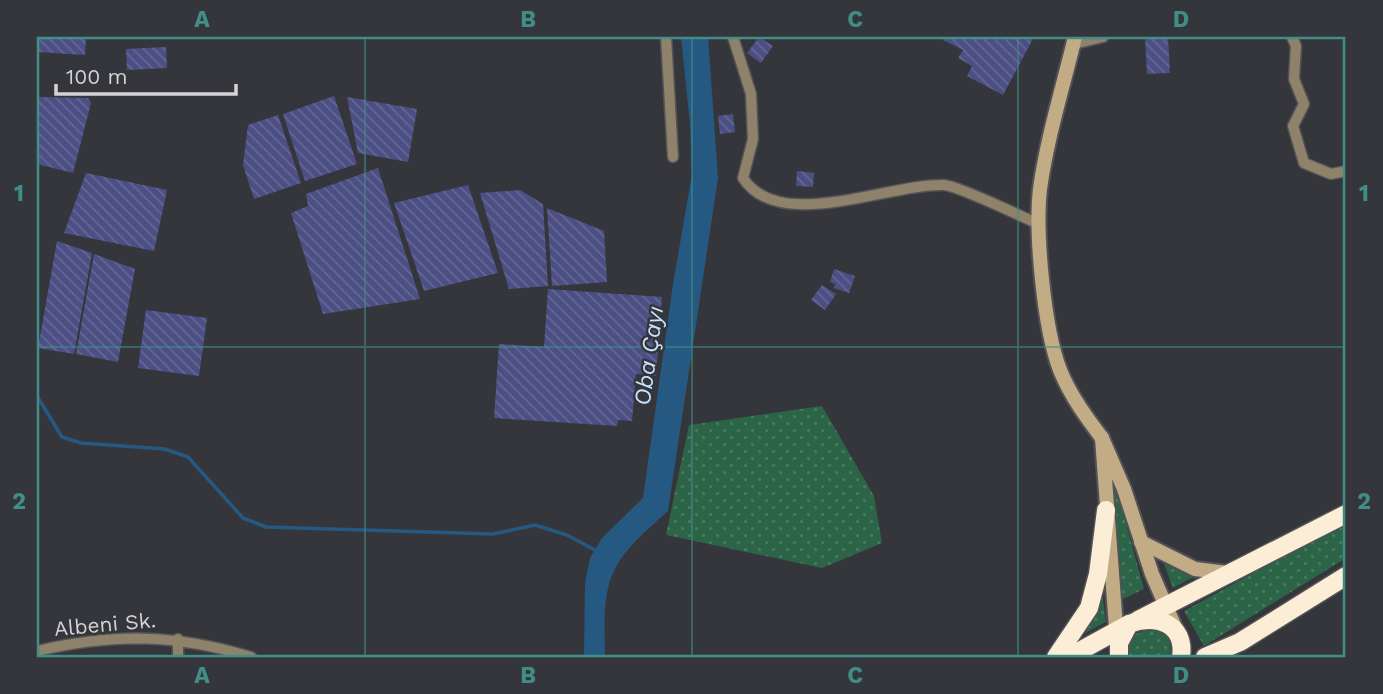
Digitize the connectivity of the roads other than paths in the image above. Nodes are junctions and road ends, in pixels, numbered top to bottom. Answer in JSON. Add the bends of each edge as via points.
{"nodes":[{"id":1,"x":666,"y":37,"type":"edge"},
{"id":2,"x":733,"y":37,"type":"edge"},
{"id":3,"x":1103,"y":37,"type":"edge"},
{"id":4,"x":1292,"y":37,"type":"edge"},
{"id":5,"x":1074,"y":40,"type":"edge"},
{"id":6,"x":673,"y":157,"type":"dead end"},
{"id":7,"x":1346,"y":171,"type":"edge"},
{"id":8,"x":1039,"y":224,"type":"junction"},
{"id":9,"x":1102,"y":438,"type":"junction"},
{"id":10,"x":1107,"y":510,"type":"junction"},
{"id":11,"x":1346,"y":514,"type":"edge"},
{"id":12,"x":1141,"y":542,"type":"junction"},
{"id":13,"x":1228,"y":573,"type":"junction"},
{"id":14,"x":1346,"y":576,"type":"edge"},
{"id":15,"x":1166,"y":605,"type":"junction"},
{"id":16,"x":1128,"y":626,"type":"junction"},
{"id":17,"x":178,"y":639,"type":"junction"},
{"id":18,"x":1240,"y":642,"type":"junction"},
{"id":19,"x":37,"y":651,"type":"edge"},
{"id":20,"x":1182,"y":651,"type":"edge"},
{"id":21,"x":1119,"y":655,"type":"edge"},
{"id":22,"x":178,"y":657,"type":"edge"},
{"id":23,"x":251,"y":657,"type":"edge"},
{"id":24,"x":1056,"y":657,"type":"edge"},
{"id":25,"x":1069,"y":657,"type":"edge"},
{"id":26,"x":1206,"y":657,"type":"edge"},
{"id":27,"x":1229,"y":657,"type":"edge"}],
"edges":[{"from":1,"to":6,"type":"street"},
{"from":2,"to":8,"type":"street","via":[[751,94],[753,139],[743,178],[751,190],[774,201],[808,205],[945,185]]},
{"from":3,"to":5,"type":"street"},
{"from":4,"to":7,"type":"street","via":[[1296,46],[1294,79],[1304,104],[1293,126],[1304,163],[1331,174]]},
{"from":5,"to":8,"type":"street","via":[[1040,189]]},
{"from":8,"to":9,"type":"street","via":[[1048,319],[1059,369],[1079,408]]},
{"from":9,"to":10,"type":"street"},
{"from":9,"to":12,"type":"street"},
{"from":10,"to":16,"type":"street"},
{"from":10,"to":24,"type":"highway","via":[[1089,608]]},
{"from":11,"to":13,"type":"highway"},
{"from":12,"to":13,"type":"street","via":[[1195,569]]},
{"from":12,"to":15,"type":"street"},
{"from":13,"to":15,"type":"highway"},
{"from":14,"to":18,"type":"highway"},
{"from":15,"to":16,"type":"highway"},
{"from":15,"to":20,"type":"street"},
{"from":16,"to":20,"type":"highway","via":[[1158,619],[1175,630]]},
{"from":16,"to":21,"type":"highway","via":[[1119,643]]},
{"from":16,"to":25,"type":"highway"},
{"from":17,"to":19,"type":"street","name":"Albeni Sk.","via":[[145,636]]},
{"from":17,"to":22,"type":"street","name":"Albeni Sk."},
{"from":17,"to":23,"type":"street","name":"Albeni Sk."},
{"from":18,"to":26,"type":"highway"},
{"from":18,"to":27,"type":"highway"}]}
